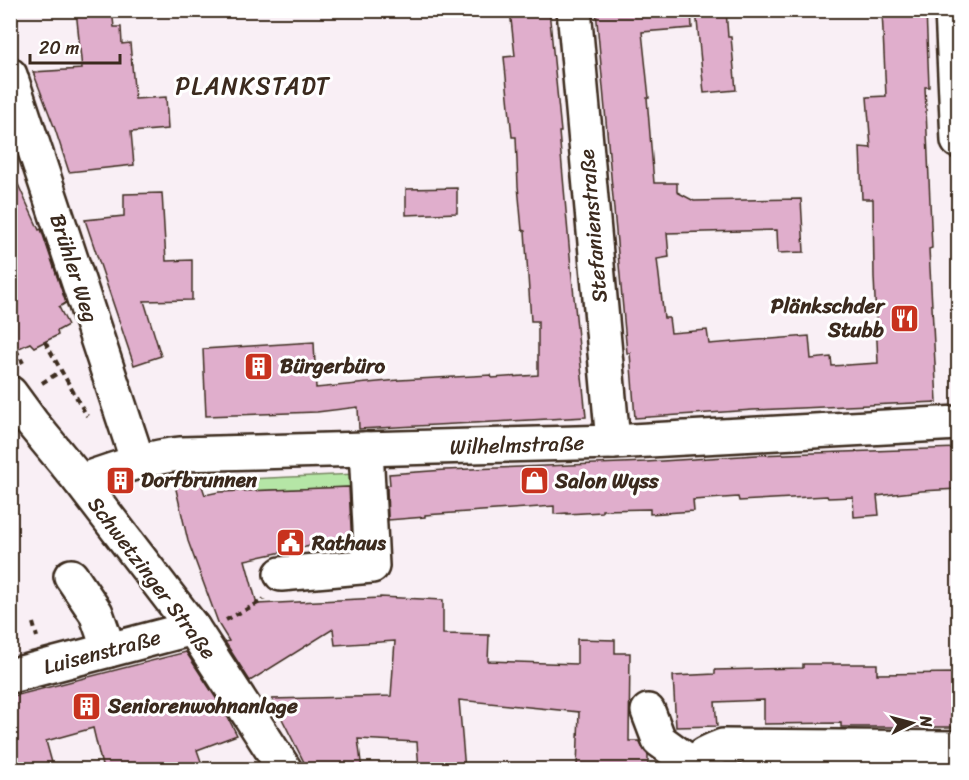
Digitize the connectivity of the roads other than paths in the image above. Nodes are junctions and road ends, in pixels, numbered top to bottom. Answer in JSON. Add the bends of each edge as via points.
{"nodes":[{"id":1,"x":574,"y":10,"type":"edge"},
{"id":2,"x":952,"y":10,"type":"edge"},
{"id":3,"x":10,"y":75,"type":"edge"},
{"id":4,"x":958,"y":141,"type":"edge"},
{"id":5,"x":26,"y":382,"type":"edge"},
{"id":6,"x":958,"y":423,"type":"edge"},
{"id":7,"x":21,"y":426,"type":"edge"},
{"id":8,"x":613,"y":442,"type":"junction"},
{"id":9,"x":366,"y":449,"type":"junction"},
{"id":10,"x":138,"y":462,"type":"junction"},
{"id":11,"x":80,"y":481,"type":"junction"},
{"id":12,"x":281,"y":574,"type":"road end"},
{"id":13,"x":71,"y":576,"type":"dead end"},
{"id":14,"x":195,"y":631,"type":"junction"},
{"id":15,"x":109,"y":650,"type":"junction"},
{"id":16,"x":10,"y":676,"type":"edge"},
{"id":17,"x":648,"y":711,"type":"dead end"},
{"id":18,"x":947,"y":755,"type":"edge"},
{"id":19,"x":691,"y":767,"type":"edge"},
{"id":20,"x":284,"y":769,"type":"edge"}],
"edges":[{"from":1,"to":8,"type":"street","name":"Stefanienstraße"},
{"from":2,"to":4,"type":"street"},
{"from":3,"to":10,"type":"street","name":"Brühler Weg"},
{"from":5,"to":7,"type":"street","name":"Schwetzinger Straße"},
{"from":6,"to":8,"type":"street","name":"Wilhelmstraße"},
{"from":7,"to":11,"type":"street","name":"Schwetzinger Straße"},
{"from":8,"to":9,"type":"street","name":"Wilhelmstraße"},
{"from":9,"to":10,"type":"street","name":"Wilhelmstraße","via":[[181,454]]},
{"from":9,"to":12,"type":"street","via":[[372,566]]},
{"from":10,"to":11,"type":"street","name":"Wilhelmstraße"},
{"from":11,"to":14,"type":"street","name":"Schwetzinger Straße"},
{"from":13,"to":15,"type":"street","via":[[96,613]]},
{"from":14,"to":15,"type":"street","name":"Luisenstraße"},
{"from":14,"to":20,"type":"street","name":"Schwetzinger Straße"},
{"from":15,"to":16,"type":"street","name":"Luisenstraße"},
{"from":17,"to":19,"type":"street","via":[[659,740]]},
{"from":18,"to":19,"type":"street","via":[[723,746],[706,752]]}]}
